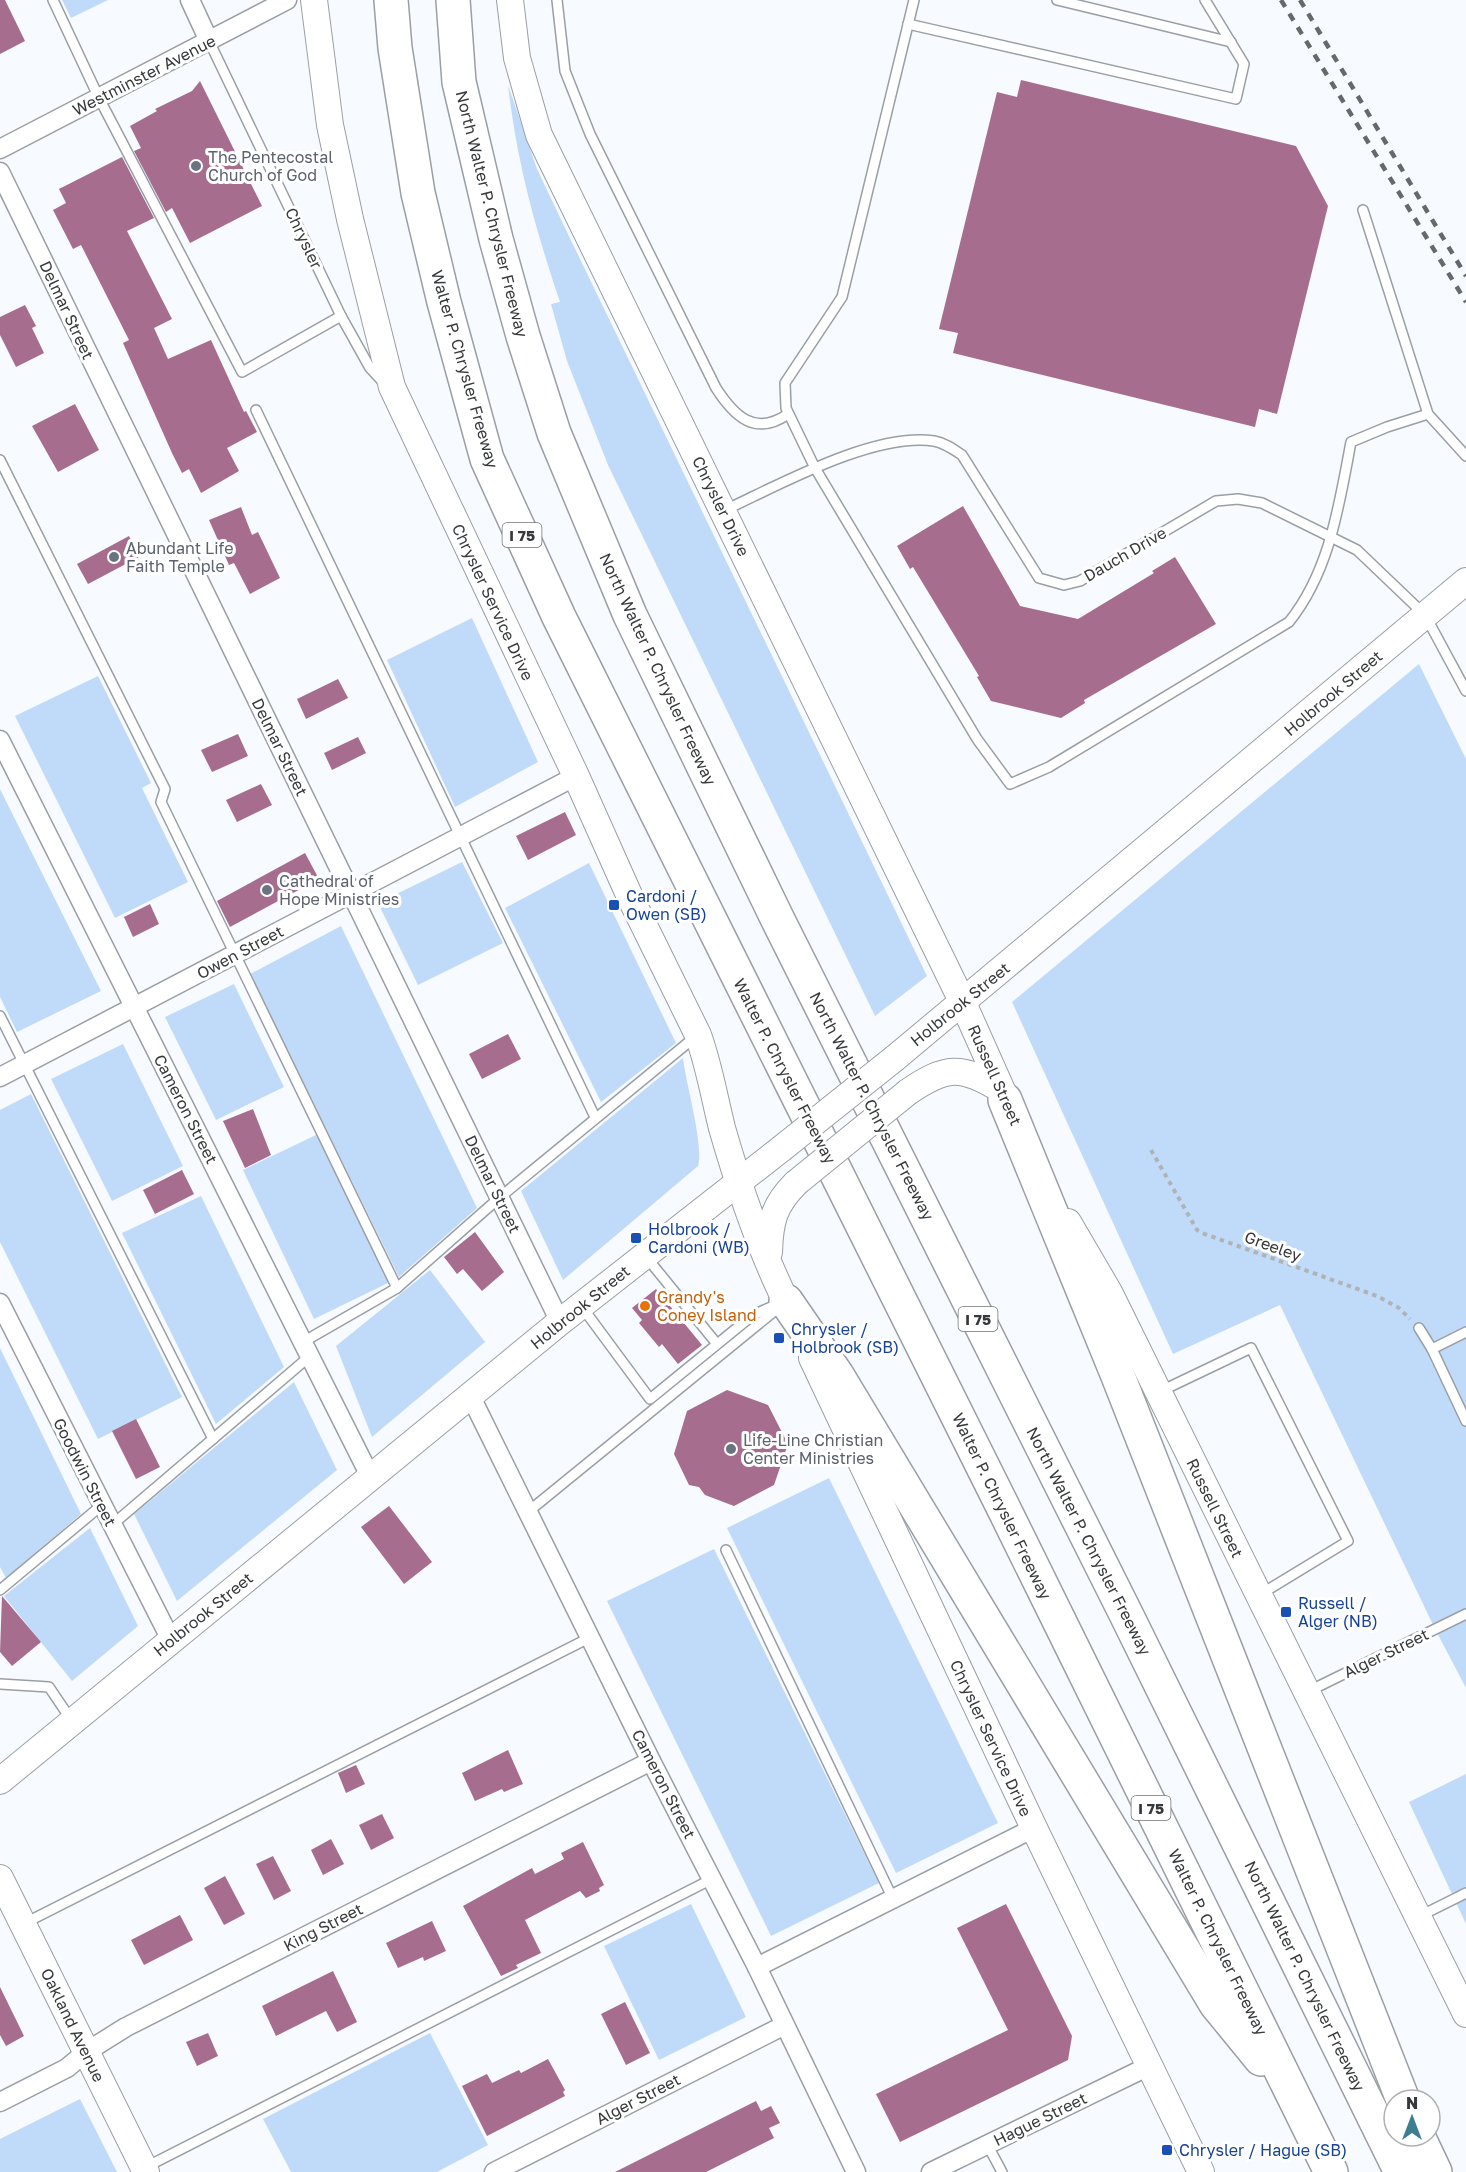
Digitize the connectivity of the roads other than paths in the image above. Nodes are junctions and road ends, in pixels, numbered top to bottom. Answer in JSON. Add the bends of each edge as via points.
{"nodes":[{"id":1,"x":53,"y":0,"type":"edge"},
{"id":2,"x":190,"y":0,"type":"edge"},
{"id":3,"x":287,"y":0,"type":"edge"},
{"id":4,"x":314,"y":0,"type":"edge"},
{"id":5,"x":391,"y":0,"type":"edge"},
{"id":6,"x":453,"y":0,"type":"edge"},
{"id":7,"x":510,"y":0,"type":"edge"},
{"id":8,"x":557,"y":0,"type":"edge"},
{"id":9,"x":914,"y":0,"type":"edge"},
{"id":10,"x":1058,"y":0,"type":"edge"},
{"id":11,"x":1205,"y":0,"type":"edge"},
{"id":12,"x":908,"y":24,"type":"junction"},
{"id":13,"x":209,"y":41,"type":"junction"},
{"id":14,"x":1231,"y":42,"type":"junction"},
{"id":15,"x":99,"y":98,"type":"junction"},
{"id":16,"x":0,"y":149,"type":"edge"},
{"id":17,"x":0,"y":172,"type":"edge"},
{"id":18,"x":1362,"y":210,"type":"dead end"},
{"id":19,"x":341,"y":316,"type":"junction"},
{"id":20,"x":401,"y":409,"type":"junction"},
{"id":21,"x":256,"y":410,"type":"dead end"},
{"id":22,"x":788,"y":414,"type":"junction"},
{"id":23,"x":1428,"y":414,"type":"junction"},
{"id":24,"x":1466,"y":456,"type":"edge"},
{"id":25,"x":0,"y":460,"type":"edge"},
{"id":26,"x":815,"y":468,"type":"junction"},
{"id":27,"x":723,"y":511,"type":"junction"},
{"id":28,"x":1333,"y":537,"type":"junction"},
{"id":29,"x":1466,"y":581,"type":"edge"},
{"id":30,"x":1425,"y":615,"type":"junction"},
{"id":31,"x":1464,"y":685,"type":"edge"},
{"id":32,"x":0,"y":740,"type":"edge"},
{"id":33,"x":576,"y":776,"type":"junction"},
{"id":34,"x":460,"y":836,"type":"junction"},
{"id":35,"x":351,"y":894,"type":"junction"},
{"id":36,"x":233,"y":955,"type":"junction"},
{"id":37,"x":963,"y":1003,"type":"junction"},
{"id":38,"x":135,"y":1007,"type":"junction"},
{"id":39,"x":0,"y":1016,"type":"edge"},
{"id":40,"x":698,"y":1035,"type":"junction"},
{"id":41,"x":24,"y":1065,"type":"junction"},
{"id":42,"x":0,"y":1077,"type":"edge"},
{"id":43,"x":1003,"y":1094,"type":"junction"},
{"id":44,"x":595,"y":1117,"type":"junction"},
{"id":45,"x":740,"y":1182,"type":"junction"},
{"id":46,"x":499,"y":1198,"type":"junction"},
{"id":47,"x":645,"y":1256,"type":"junction"},
{"id":48,"x":769,"y":1260,"type":"junction"},
{"id":49,"x":397,"y":1288,"type":"junction"},
{"id":50,"x":784,"y":1296,"type":"junction"},
{"id":51,"x":0,"y":1303,"type":"edge"},
{"id":52,"x":582,"y":1306,"type":"junction"},
{"id":53,"x":560,"y":1322,"type":"junction"},
{"id":54,"x":1419,"y":1328,"type":"road end"},
{"id":55,"x":1466,"y":1332,"type":"edge"},
{"id":56,"x":717,"y":1344,"type":"junction"},
{"id":57,"x":1432,"y":1348,"type":"junction"},
{"id":58,"x":306,"y":1349,"type":"junction"},
{"id":59,"x":1159,"y":1392,"type":"junction"},
{"id":60,"x":471,"y":1397,"type":"junction"},
{"id":61,"x":1466,"y":1421,"type":"edge"},
{"id":62,"x":213,"y":1439,"type":"junction"},
{"id":63,"x":371,"y":1478,"type":"junction"},
{"id":64,"x":102,"y":1504,"type":"junction"},
{"id":65,"x":529,"y":1511,"type":"junction"},
{"id":66,"x":112,"y":1525,"type":"junction"},
{"id":67,"x":726,"y":1550,"type":"dead end"},
{"id":68,"x":1,"y":1585,"type":"edge"},
{"id":69,"x":1259,"y":1595,"type":"junction"},
{"id":70,"x":1466,"y":1614,"type":"edge"},
{"id":71,"x":591,"y":1637,"type":"junction"},
{"id":72,"x":171,"y":1640,"type":"junction"},
{"id":73,"x":0,"y":1684,"type":"edge"},
{"id":74,"x":1307,"y":1692,"type":"junction"},
{"id":75,"x":73,"y":1721,"type":"junction"},
{"id":76,"x":651,"y":1761,"type":"junction"},
{"id":77,"x":0,"y":1781,"type":"edge"},
{"id":78,"x":1034,"y":1828,"type":"junction"},
{"id":79,"x":0,"y":1878,"type":"edge"},
{"id":80,"x":712,"y":1879,"type":"junction"},
{"id":81,"x":1466,"y":1893,"type":"edge"},
{"id":82,"x":893,"y":1899,"type":"junction"},
{"id":83,"x":1418,"y":1917,"type":"junction"},
{"id":84,"x":23,"y":1924,"type":"junction"},
{"id":85,"x":757,"y":1967,"type":"junction"},
{"id":86,"x":1466,"y":2014,"type":"edge"},
{"id":87,"x":783,"y":2026,"type":"junction"},
{"id":88,"x":86,"y":2052,"type":"junction"},
{"id":89,"x":1149,"y":2066,"type":"junction"},
{"id":90,"x":1398,"y":2088,"type":"edge"},
{"id":91,"x":0,"y":2102,"type":"edge"},
{"id":92,"x":1297,"y":2102,"type":"junction"},
{"id":93,"x":987,"y":2144,"type":"junction"},
{"id":94,"x":1424,"y":2148,"type":"edge"},
{"id":95,"x":145,"y":2170,"type":"edge"},
{"id":96,"x":494,"y":2172,"type":"edge"},
{"id":97,"x":856,"y":2172,"type":"edge"},
{"id":98,"x":931,"y":2172,"type":"edge"},
{"id":99,"x":1002,"y":2172,"type":"edge"},
{"id":100,"x":1202,"y":2172,"type":"edge"},
{"id":101,"x":1331,"y":2172,"type":"edge"},
{"id":102,"x":1401,"y":2172,"type":"edge"},
{"id":103,"x":1435,"y":2172,"type":"edge"}],
"edges":[{"from":1,"to":15,"type":"lane"},
{"from":2,"to":13,"type":"street"},
{"from":3,"to":13,"type":"street","name":"Westminster Avenue"},
{"from":4,"to":20,"type":"street","name":"Chrysler Service Drive","via":[[330,125],[350,219]]},
{"from":5,"to":92,"type":"highway","name":"Walter P. Chrysler Freeway","number":"I 75","via":[[418,193],[487,459],[559,617]]},
{"from":6,"to":102,"type":"highway","name":"North Walter P. Chrysler Freeway","number":"I 75","via":[[459,82],[523,336],[554,433],[630,615]]},
{"from":7,"to":27,"type":"street","name":"Chrysler Drive","via":[[517,58],[539,135]]},
{"from":8,"to":22,"type":"lane","via":[[565,70],[590,134],[716,388],[735,414],[751,422],[767,425]]},
{"from":9,"to":12,"type":"lane"},
{"from":10,"to":14,"type":"lane"},
{"from":11,"to":14,"type":"lane"},
{"from":12,"to":14,"type":"lane","via":[[1236,99],[1244,64]]},
{"from":12,"to":22,"type":"lane","via":[[842,297],[785,383]]},
{"from":13,"to":15,"type":"street","name":"Westminster Avenue"},
{"from":13,"to":19,"type":"lane","name":"Chrysler"},
{"from":15,"to":16,"type":"street","name":"Westminster Avenue"},
{"from":15,"to":19,"type":"lane","via":[[242,372]]},
{"from":17,"to":35,"type":"street","name":"Delmar Street"},
{"from":18,"to":23,"type":"lane"},
{"from":19,"to":20,"type":"lane","name":"Chrysler","via":[[370,368]]},
{"from":20,"to":33,"type":"street","name":"Chrysler Service Drive"},
{"from":21,"to":34,"type":"lane"},
{"from":22,"to":26,"type":"lane"},
{"from":23,"to":24,"type":"lane"},
{"from":23,"to":28,"type":"lane","via":[[1351,442]]},
{"from":25,"to":36,"type":"lane","via":[[165,789],[161,802]]},
{"from":26,"to":27,"type":"lane","name":"Dauch Drive"},
{"from":26,"to":28,"type":"lane","name":"Dauch Drive","via":[[894,443],[933,441],[949,446],[962,455],[1030,568],[1051,584],[1064,585],[1096,573],[1216,501],[1262,503]]},
{"from":26,"to":28,"type":"lane","via":[[976,739],[1010,784],[1049,767],[1289,622],[1300,608]]},
{"from":27,"to":37,"type":"street","name":"Chrysler Drive"},
{"from":28,"to":30,"type":"lane","name":"Dauch Drive","via":[[1357,550]]},
{"from":29,"to":30,"type":"street","name":"Holbrook Street"},
{"from":30,"to":31,"type":"lane","name":"Dauch Drive"},
{"from":30,"to":37,"type":"street","name":"Holbrook Street"},
{"from":32,"to":38,"type":"street","name":"Cameron Street"},
{"from":33,"to":34,"type":"street","name":"Owen Street"},
{"from":33,"to":40,"type":"street","name":"Chrysler Service Drive"},
{"from":34,"to":35,"type":"street","name":"Owen Street"},
{"from":34,"to":44,"type":"lane"},
{"from":35,"to":36,"type":"street","name":"Owen Street"},
{"from":35,"to":46,"type":"street","name":"Delmar Street"},
{"from":36,"to":38,"type":"street","name":"Owen Street"},
{"from":36,"to":49,"type":"lane"},
{"from":37,"to":43,"type":"street","name":"Russell Street"},
{"from":37,"to":45,"type":"street","name":"Holbrook Street","bridge":true},
{"from":38,"to":41,"type":"street","name":"Owen Street"},
{"from":38,"to":58,"type":"street","name":"Cameron Street"},
{"from":39,"to":41,"type":"lane"},
{"from":40,"to":44,"type":"lane"},
{"from":40,"to":45,"type":"street","name":"Chrysler Service Drive"},
{"from":41,"to":42,"type":"street","name":"Owen Street"},
{"from":41,"to":62,"type":"lane"},
{"from":43,"to":48,"type":"street","bridge":true,"via":[[973,1072],[947,1072],[908,1092],[781,1198],[775,1209]]},
{"from":43,"to":59,"type":"street","name":"Russell Street","via":[[1054,1198],[1109,1292]]},
{"from":43,"to":90,"type":"highway"},
{"from":44,"to":46,"type":"lane"},
{"from":45,"to":47,"type":"street","name":"Holbrook Street"},
{"from":45,"to":48,"type":"street","name":"Chrysler Service Drive"},
{"from":46,"to":49,"type":"lane"},
{"from":46,"to":53,"type":"street","name":"Delmar Street"},
{"from":47,"to":52,"type":"street","name":"Holbrook Street"},
{"from":47,"to":56,"type":"lane"},
{"from":48,"to":50,"type":"street","name":"Chrysler Service Drive"},
{"from":49,"to":58,"type":"lane"},
{"from":50,"to":56,"type":"lane"},
{"from":50,"to":65,"type":"lane"},
{"from":50,"to":78,"type":"street","name":"Chrysler Service Drive"},
{"from":50,"to":92,"type":"highway","via":[[837,1376],[1216,2004]]},
{"from":51,"to":64,"type":"street","name":"Goodwin Street"},
{"from":52,"to":53,"type":"street","name":"Holbrook Street"},
{"from":52,"to":56,"type":"lane","via":[[651,1399]]},
{"from":53,"to":60,"type":"street","name":"Holbrook Street"},
{"from":54,"to":57,"type":"lane"},
{"from":55,"to":57,"type":"lane"},
{"from":57,"to":61,"type":"lane"},
{"from":58,"to":62,"type":"lane"},
{"from":58,"to":63,"type":"street","name":"Cameron Street"},
{"from":59,"to":69,"type":"street","name":"Russell Street"},
{"from":59,"to":69,"type":"lane","via":[[1251,1348],[1348,1541]]},
{"from":60,"to":63,"type":"street","name":"Holbrook Street"},
{"from":60,"to":65,"type":"street","name":"Cameron Street"},
{"from":62,"to":66,"type":"lane"},
{"from":63,"to":72,"type":"street","name":"Holbrook Street"},
{"from":64,"to":66,"type":"street","name":"Goodwin Street"},
{"from":64,"to":68,"type":"lane"},
{"from":65,"to":71,"type":"street","name":"Cameron Street"},
{"from":66,"to":72,"type":"street","name":"Goodwin Street"},
{"from":67,"to":82,"type":"lane"},
{"from":69,"to":74,"type":"street","name":"Russell Street"},
{"from":70,"to":74,"type":"lane","name":"Alger Street"},
{"from":71,"to":76,"type":"street","name":"Cameron Street"},
{"from":71,"to":84,"type":"lane"},
{"from":72,"to":75,"type":"street","name":"Holbrook Street"},
{"from":73,"to":75,"type":"lane","via":[[49,1687]]},
{"from":74,"to":83,"type":"street","name":"Russell Street"},
{"from":75,"to":77,"type":"street","name":"Holbrook Street"},
{"from":76,"to":80,"type":"street","name":"Cameron Street"},
{"from":76,"to":88,"type":"street","name":"King Street","via":[[120,2030]]},
{"from":78,"to":82,"type":"street"},
{"from":78,"to":89,"type":"street","name":"Chrysler Service Drive"},
{"from":79,"to":84,"type":"street","name":"Oakland Avenue"},
{"from":80,"to":85,"type":"street","name":"Cameron Street"},
{"from":80,"to":95,"type":"lane"},
{"from":81,"to":83,"type":"lane"},
{"from":82,"to":85,"type":"street"},
{"from":83,"to":86,"type":"street","name":"Russell Street"},
{"from":84,"to":88,"type":"street","name":"Oakland Avenue"},
{"from":85,"to":87,"type":"street","name":"Cameron Street"},
{"from":87,"to":96,"type":"street","name":"Alger Street"},
{"from":87,"to":97,"type":"street","name":"Cameron Street"},
{"from":88,"to":91,"type":"street","name":"King Street","via":[[67,2068]]},
{"from":88,"to":95,"type":"street","name":"Oakland Avenue"},
{"from":89,"to":93,"type":"street","name":"Hague Street"},
{"from":89,"to":100,"type":"street","name":"Chrysler Service Drive"},
{"from":92,"to":101,"type":"highway","number":"I 75"},
{"from":93,"to":98,"type":"street","name":"Hague Street"},
{"from":93,"to":99,"type":"lane"},
{"from":94,"to":103,"type":"highway"}]}
